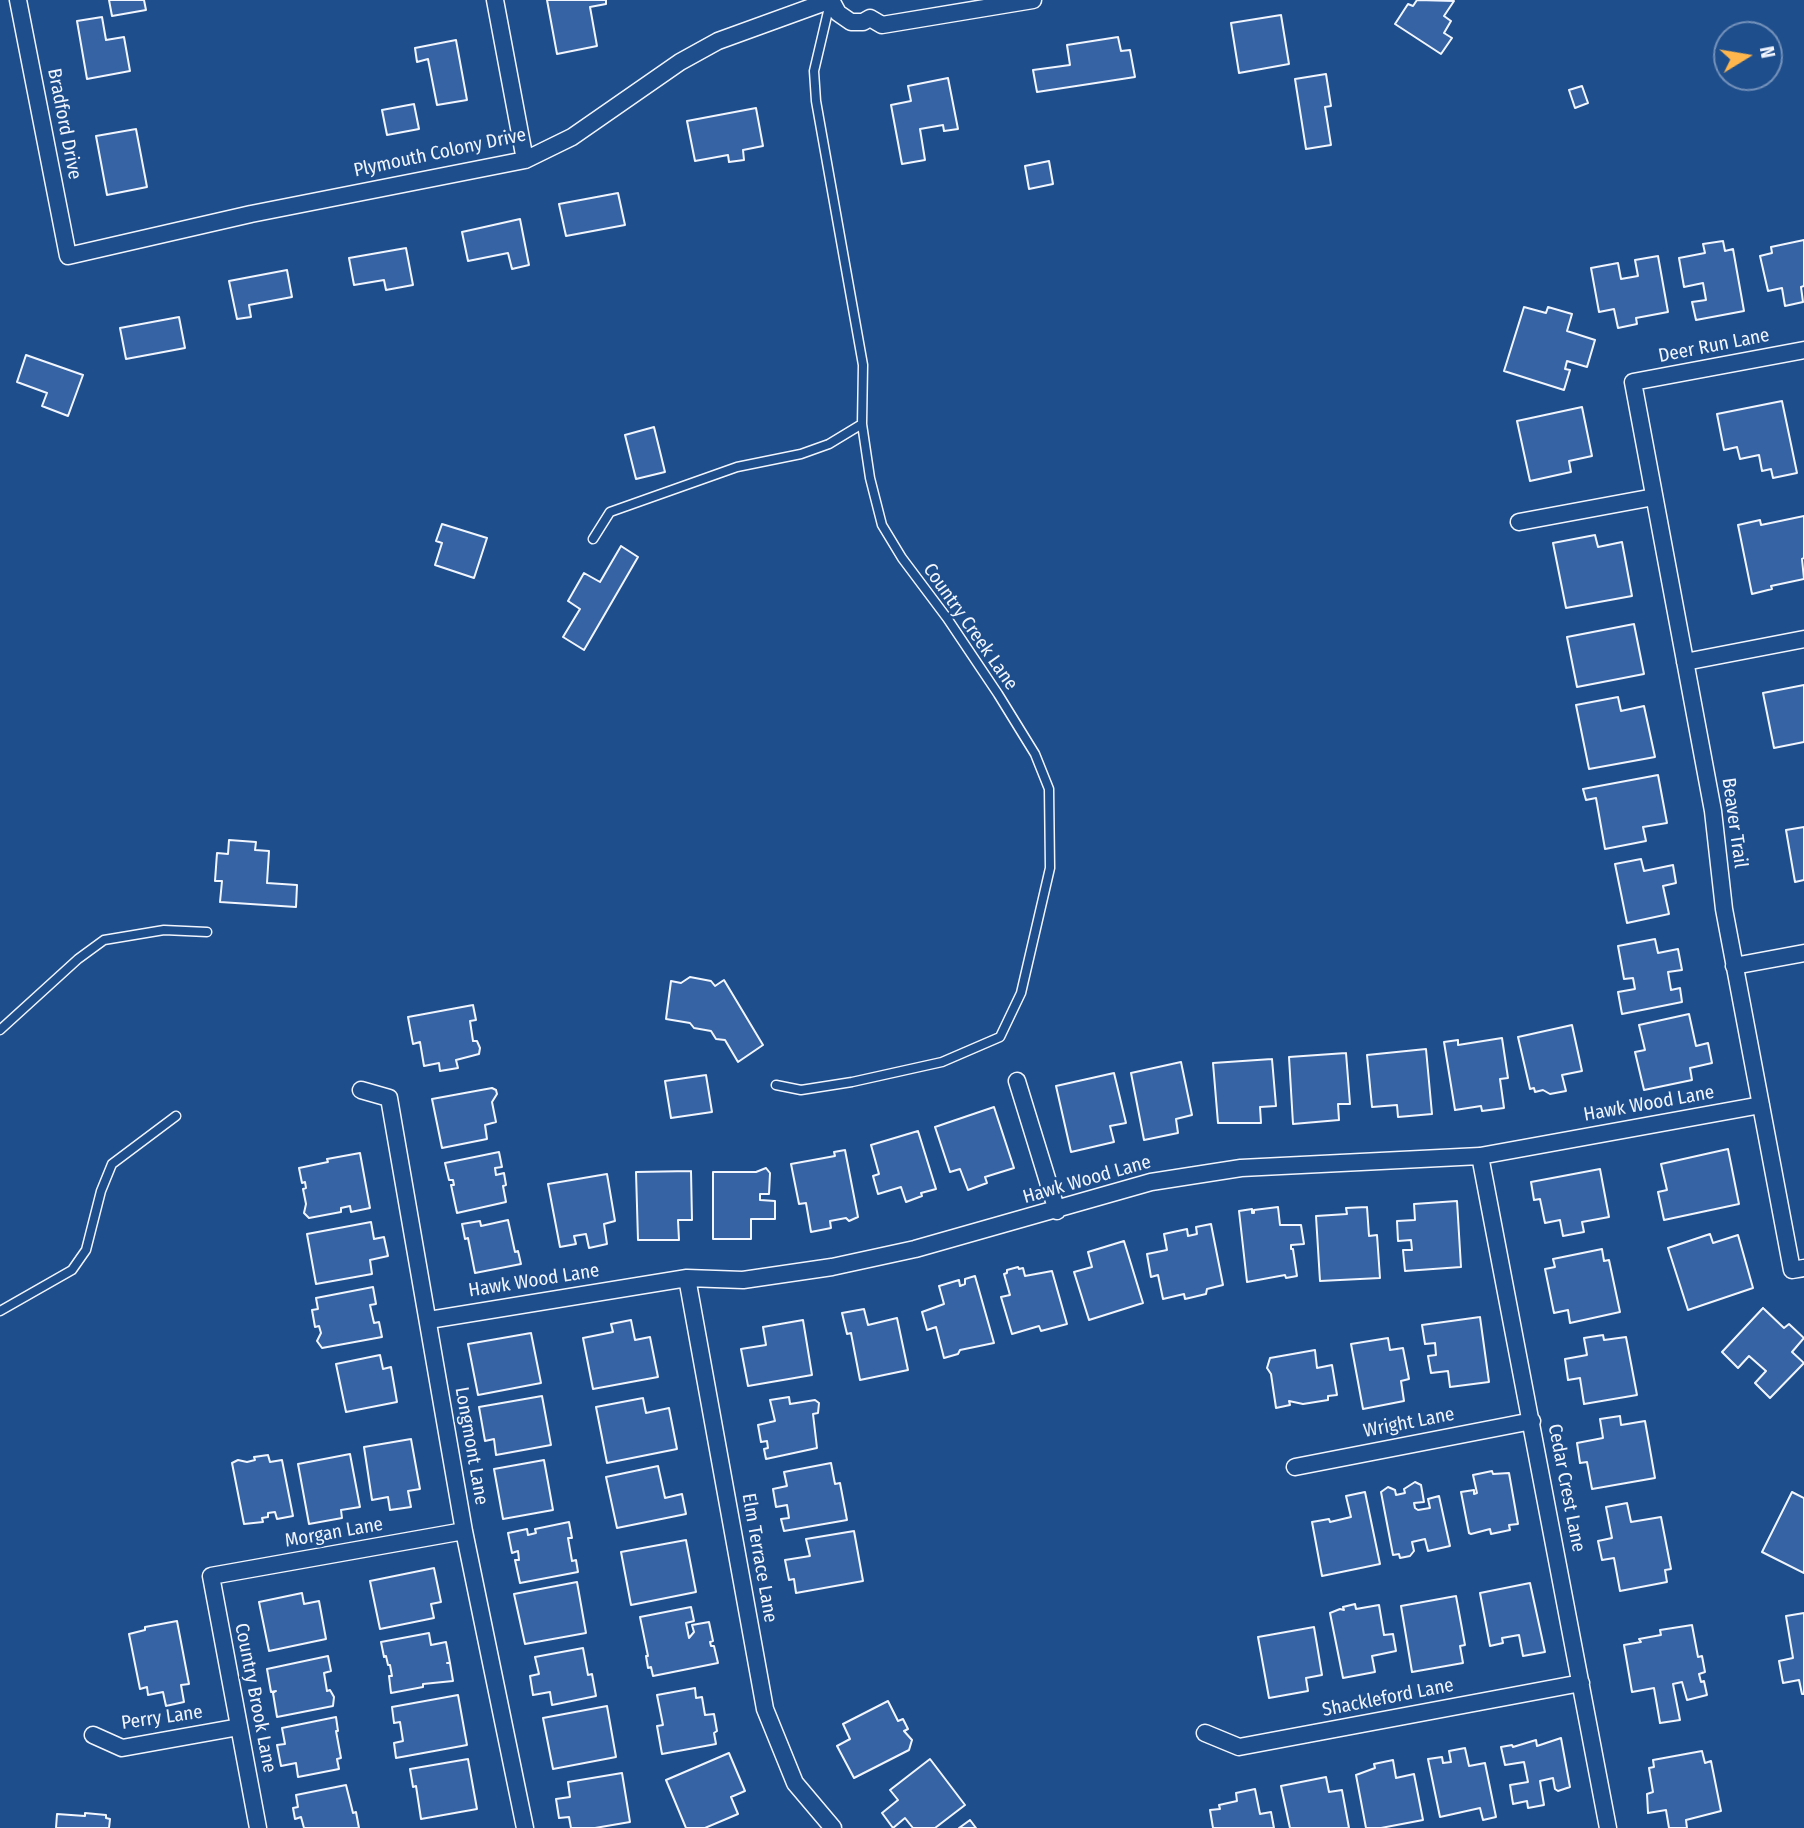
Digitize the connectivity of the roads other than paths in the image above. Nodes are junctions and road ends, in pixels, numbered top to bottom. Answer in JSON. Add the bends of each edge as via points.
{"nodes":[{"id":1,"x":18,"y":0,"type":"edge"},
{"id":2,"x":495,"y":0,"type":"edge"},
{"id":3,"x":831,"y":0,"type":"edge"},
{"id":4,"x":1033,"y":0,"type":"edge"},
{"id":5,"x":525,"y":160,"type":"junction"},
{"id":6,"x":68,"y":256,"type":"joint"},
{"id":7,"x":1804,"y":350,"type":"edge"},
{"id":8,"x":1633,"y":382,"type":"joint"},
{"id":9,"x":862,"y":424,"type":"junction"},
{"id":10,"x":1654,"y":497,"type":"junction"},
{"id":11,"x":1519,"y":522,"type":"dead end"},
{"id":12,"x":593,"y":539,"type":"dead end"},
{"id":13,"x":1804,"y":639,"type":"edge"},
{"id":14,"x":1685,"y":662,"type":"junction"},
{"id":15,"x":207,"y":932,"type":"dead end"},
{"id":16,"x":1804,"y":953,"type":"edge"},
{"id":17,"x":1734,"y":966,"type":"junction"},
{"id":18,"x":0,"y":1030,"type":"edge"},
{"id":19,"x":1017,"y":1081,"type":"dead end"},
{"id":20,"x":776,"y":1085,"type":"dead end"},
{"id":21,"x":361,"y":1090,"type":"dead end"},
{"id":22,"x":1760,"y":1105,"type":"junction"},
{"id":23,"x":176,"y":1116,"type":"dead end"},
{"id":24,"x":1480,"y":1156,"type":"junction"},
{"id":25,"x":1057,"y":1211,"type":"junction"},
{"id":26,"x":1798,"y":1269,"type":"edge"},
{"id":27,"x":687,"y":1278,"type":"junction"},
{"id":28,"x":0,"y":1311,"type":"edge"},
{"id":29,"x":429,"y":1320,"type":"junction"},
{"id":30,"x":1531,"y":1420,"type":"junction"},
{"id":31,"x":1295,"y":1467,"type":"dead end"},
{"id":32,"x":464,"y":1531,"type":"junction"},
{"id":33,"x":211,"y":1576,"type":"joint"},
{"id":34,"x":1581,"y":1683,"type":"junction"},
{"id":35,"x":239,"y":1727,"type":"junction"},
{"id":36,"x":1205,"y":1733,"type":"dead end"},
{"id":37,"x":93,"y":1735,"type":"dead end"},
{"id":38,"x":258,"y":1828,"type":"edge"},
{"id":39,"x":525,"y":1828,"type":"edge"},
{"id":40,"x":832,"y":1828,"type":"edge"},
{"id":41,"x":1608,"y":1828,"type":"edge"}],
"edges":[{"from":1,"to":6,"type":"street","name":"Bradford Drive"},
{"from":2,"to":5,"type":"street"},
{"from":3,"to":4,"type":"street","via":[[838,13],[851,22],[870,18],[882,25]]},
{"from":3,"to":5,"type":"street","name":"Plymouth Colony Drive","via":[[718,41],[572,137]]},
{"from":3,"to":9,"type":"lane","name":"Country Creek Lane","via":[[814,71],[816,101],[863,365]]},
{"from":5,"to":6,"type":"street","name":"Plymouth Colony Drive"},
{"from":7,"to":8,"type":"street","name":"Deer Run Lane"},
{"from":8,"to":10,"type":"street","name":"Beaver Trail"},
{"from":9,"to":12,"type":"lane","via":[[801,454],[737,467],[610,512]]},
{"from":9,"to":20,"type":"lane","name":"Country Creek Lane","via":[[882,525],[1035,754],[1049,789],[1050,868],[1021,993],[1000,1037],[942,1062],[852,1082],[801,1090]]},
{"from":10,"to":11,"type":"street"},
{"from":10,"to":14,"type":"street","name":"Beaver Trail"},
{"from":13,"to":14,"type":"street"},
{"from":14,"to":17,"type":"street","name":"Beaver Trail","via":[[1713,811]]},
{"from":15,"to":18,"type":"lane","via":[[164,930],[104,940]]},
{"from":16,"to":17,"type":"street"},
{"from":17,"to":22,"type":"street","name":"Beaver Trail"},
{"from":19,"to":25,"type":"street"},
{"from":21,"to":29,"type":"street","name":"Longmont Lane","via":[[389,1098]]},
{"from":22,"to":24,"type":"street","name":"Hawk Wood Lane"},
{"from":22,"to":26,"type":"street","name":"Beaver Trail"},
{"from":23,"to":28,"type":"lane","via":[[112,1164],[86,1250],[72,1270]]},
{"from":24,"to":25,"type":"street","name":"Hawk Wood Lane","via":[[1241,1168],[1151,1182]]},
{"from":24,"to":30,"type":"street","name":"Cedar Crest Lane"},
{"from":25,"to":27,"type":"street","name":"Hawk Wood Lane","via":[[832,1268],[743,1280]]},
{"from":27,"to":29,"type":"street","name":"Hawk Wood Lane"},
{"from":27,"to":40,"type":"street","name":"Elm Terrace Lane","via":[[765,1709],[795,1783]]},
{"from":29,"to":32,"type":"street","name":"Longmont Lane"},
{"from":30,"to":31,"type":"street","name":"Wright Lane"},
{"from":30,"to":34,"type":"street","name":"Cedar Crest Lane"},
{"from":32,"to":33,"type":"street","name":"Morgan Lane"},
{"from":32,"to":39,"type":"street","name":"Longmont Lane"},
{"from":33,"to":35,"type":"street","name":"Country Brook Lane"},
{"from":34,"to":36,"type":"street","name":"Shackleford Lane","via":[[1239,1747]]},
{"from":34,"to":41,"type":"street","name":"Cedar Crest Lane"},
{"from":35,"to":37,"type":"street","name":"Perry Lane","via":[[122,1748]]},
{"from":35,"to":38,"type":"street","name":"Country Brook Lane"}]}
